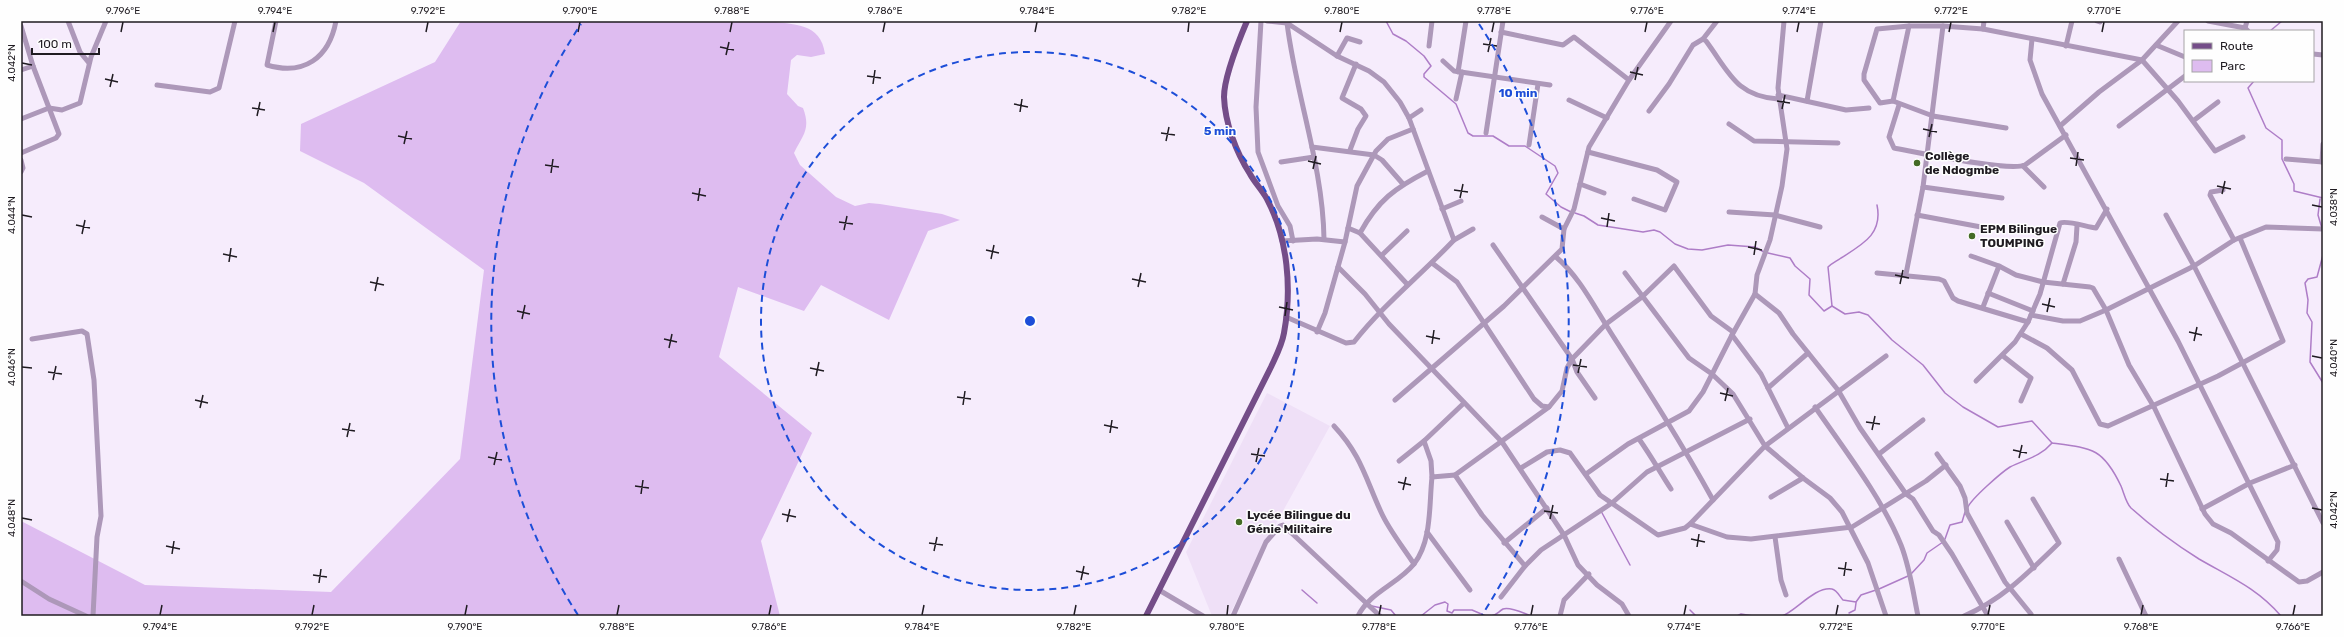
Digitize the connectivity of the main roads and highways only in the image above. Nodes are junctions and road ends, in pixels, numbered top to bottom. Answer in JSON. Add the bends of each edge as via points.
{"nodes":[{"id":1,"x":1247,"y":21,"type":"edge"},
{"id":2,"x":1146,"y":616,"type":"edge"}],
"edges":[{"from":1,"to":2,"type":"main road","via":[[1235,51],[1224,92],[1226,110],[1238,152],[1269,203],[1282,241],[1287,268],[1284,333],[1280,348]]}]}
